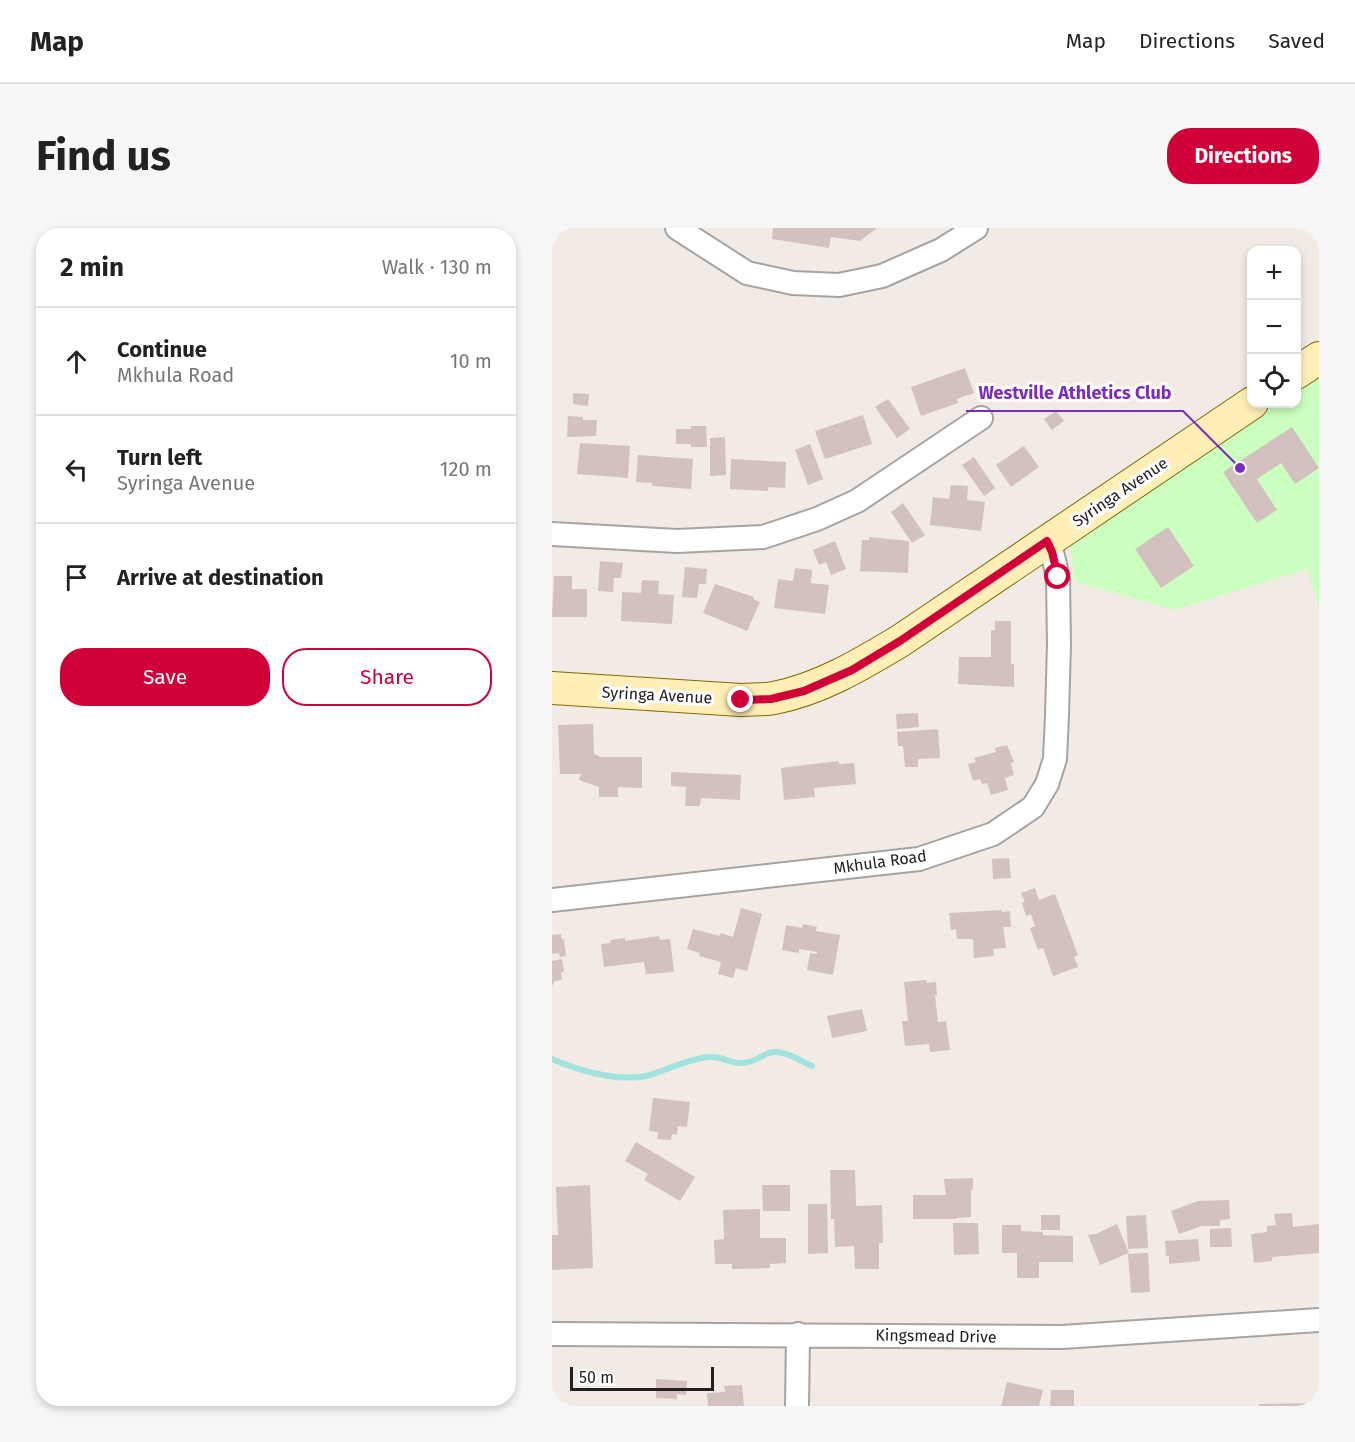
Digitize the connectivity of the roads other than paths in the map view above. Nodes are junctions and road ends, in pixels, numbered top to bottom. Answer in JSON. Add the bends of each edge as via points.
{"nodes":[{"id":1,"x":677,"y":228,"type":"edge"},
{"id":2,"x":976,"y":228,"type":"edge"},
{"id":3,"x":1319,"y":358,"type":"edge"},
{"id":4,"x":1301,"y":370,"type":"edge"},
{"id":5,"x":1247,"y":407,"type":"edge"},
{"id":6,"x":981,"y":418,"type":"dead end"},
{"id":7,"x":552,"y":534,"type":"edge"},
{"id":8,"x":1047,"y":541,"type":"junction"},
{"id":9,"x":552,"y":688,"type":"edge"},
{"id":10,"x":552,"y":900,"type":"edge"},
{"id":11,"x":1319,"y":1320,"type":"edge"},
{"id":12,"x":552,"y":1334,"type":"edge"},
{"id":13,"x":798,"y":1334,"type":"junction"},
{"id":14,"x":798,"y":1406,"type":"edge"}],
"edges":[{"from":1,"to":2,"type":"street","via":[[747,273],[794,283],[839,285],[882,276],[941,250]]},
{"from":3,"to":4,"type":"street"},
{"from":5,"to":8,"type":"street","name":"Syringa Avenue"},
{"from":6,"to":7,"type":"street","via":[[857,501],[763,537],[677,541]]},
{"from":8,"to":9,"type":"street","name":"Syringa Avenue","via":[[900,641],[852,670],[804,691],[771,699],[741,700]]},
{"from":8,"to":10,"type":"street","name":"Mkhula Road","via":[[1058,577],[1058,715],[1055,759],[1047,784],[1033,807],[993,834],[919,859]]},
{"from":11,"to":13,"type":"street","name":"Kingsmead Drive","via":[[1062,1337]]},
{"from":12,"to":13,"type":"street","name":"Kingsmead Drive"},
{"from":13,"to":14,"type":"street"}]}
